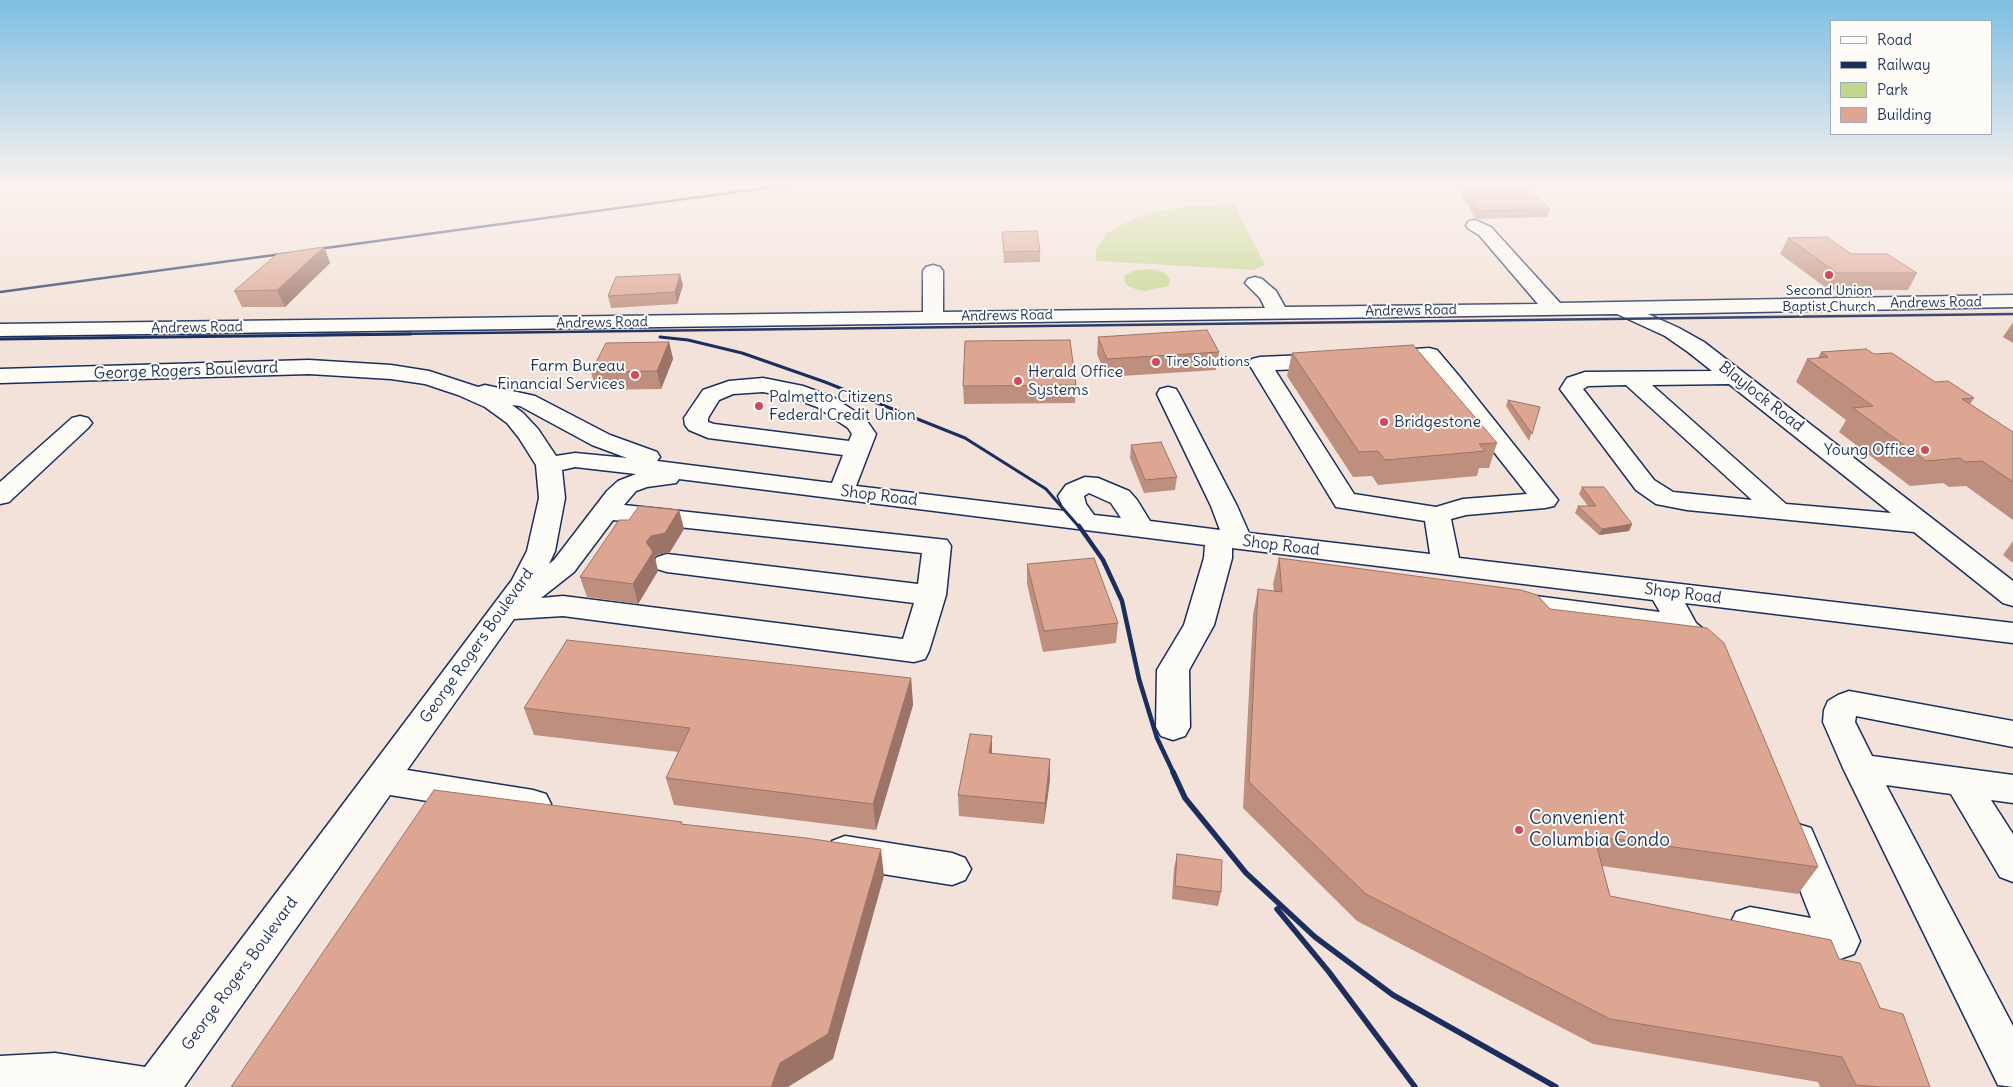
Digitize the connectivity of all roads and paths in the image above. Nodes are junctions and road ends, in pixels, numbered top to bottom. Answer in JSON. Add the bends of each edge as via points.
{"nodes":[{"id":1,"x":1488,"y":235,"type":"edge"},
{"id":2,"x":933,"y":271,"type":"dead end"},
{"id":3,"x":1255,"y":283,"type":"dead end"},
{"id":4,"x":2013,"y":301,"type":"edge"},
{"id":5,"x":1616,"y":308,"type":"junction"},
{"id":6,"x":1554,"y":309,"type":"junction"},
{"id":7,"x":1278,"y":313,"type":"junction"},
{"id":8,"x":933,"y":318,"type":"junction"},
{"id":9,"x":0,"y":330,"type":"edge"},
{"id":10,"x":0,"y":376,"type":"edge"},
{"id":11,"x":1734,"y":377,"type":"junction"},
{"id":12,"x":1632,"y":379,"type":"junction"},
{"id":13,"x":444,"y":383,"type":"junction"},
{"id":14,"x":1168,"y":394,"type":"dead end"},
{"id":15,"x":80,"y":423,"type":"dead end"},
{"id":16,"x":858,"y":449,"type":"junction"},
{"id":17,"x":549,"y":466,"type":"junction"},
{"id":18,"x":704,"y":475,"type":"junction"},
{"id":19,"x":841,"y":492,"type":"junction"},
{"id":20,"x":0,"y":496,"type":"edge"},
{"id":21,"x":605,"y":511,"type":"junction"},
{"id":22,"x":1779,"y":511,"type":"junction"},
{"id":23,"x":1437,"y":515,"type":"junction"},
{"id":24,"x":1085,"y":522,"type":"junction"},
{"id":25,"x":1925,"y":525,"type":"junction"},
{"id":26,"x":1141,"y":529,"type":"junction"},
{"id":27,"x":1229,"y":539,"type":"junction"},
{"id":28,"x":667,"y":564,"type":"dead end"},
{"id":29,"x":1441,"y":573,"type":"junction"},
{"id":30,"x":1663,"y":591,"type":"junction"},
{"id":31,"x":932,"y":595,"type":"junction"},
{"id":32,"x":2013,"y":596,"type":"edge"},
{"id":33,"x":1490,"y":601,"type":"edge"},
{"id":34,"x":506,"y":610,"type":"junction"},
{"id":35,"x":1682,"y":625,"type":"junction"},
{"id":36,"x":2013,"y":633,"type":"edge"},
{"id":37,"x":1729,"y":675,"type":"edge"},
{"id":38,"x":1173,"y":727,"type":"dead end"},
{"id":39,"x":2013,"y":734,"type":"edge"},
{"id":40,"x":1860,"y":768,"type":"junction"},
{"id":41,"x":382,"y":780,"type":"junction"},
{"id":42,"x":1961,"y":781,"type":"junction"},
{"id":43,"x":2013,"y":789,"type":"edge"},
{"id":44,"x":568,"y":809,"type":"edge"},
{"id":45,"x":1787,"y":812,"type":"edge"},
{"id":46,"x":814,"y":848,"type":"edge"},
{"id":47,"x":2013,"y":866,"type":"edge"},
{"id":48,"x":952,"y":869,"type":"dead end"},
{"id":49,"x":1715,"y":918,"type":"edge"},
{"id":50,"x":2013,"y":1070,"type":"edge"},
{"id":51,"x":0,"y":1078,"type":"edge"},
{"id":52,"x":140,"y":1087,"type":"edge"},
{"id":53,"x":157,"y":1087,"type":"edge"}],
"edges":[{"from":1,"to":6,"type":"street"},
{"from":2,"to":8,"type":"street"},
{"from":3,"to":7,"type":"street","via":[[1269,295]]},
{"from":4,"to":5,"type":"street","name":"Andrews Road"},
{"from":5,"to":6,"type":"street","name":"Andrews Road"},
{"from":5,"to":11,"type":"street","name":"Blaylock Road","via":[[1672,332]]},
{"from":6,"to":7,"type":"street","name":"Andrews Road"},
{"from":7,"to":8,"type":"street","name":"Andrews Road"},
{"from":8,"to":9,"type":"street","name":"Andrews Road"},
{"from":10,"to":13,"type":"street","name":"George Rogers Boulevard","via":[[309,367],[390,372]]},
{"from":11,"to":12,"type":"street"},
{"from":11,"to":25,"type":"street","name":"Blaylock Road"},
{"from":12,"to":22,"type":"street"},
{"from":12,"to":22,"type":"street","via":[[1585,379],[1575,383],[1571,389],[1645,486],[1665,498]]},
{"from":13,"to":17,"type":"street","name":"George Rogers Boulevard","via":[[493,402],[515,418]]},
{"from":13,"to":18,"type":"street","via":[[527,401],[602,440]]},
{"from":14,"to":27,"type":"street","via":[[1224,506]]},
{"from":15,"to":20,"type":"street"},
{"from":16,"to":16,"type":"street","via":[[708,431],[698,424],[696,418],[711,395],[729,388],[763,385],[795,391],[825,402],[857,423],[864,434]]},
{"from":16,"to":19,"type":"street"},
{"from":17,"to":18,"type":"street","name":"Shop Road","via":[[575,460]]},
{"from":17,"to":34,"type":"street","name":"George Rogers Boulevard","via":[[552,498],[541,551]]},
{"from":18,"to":19,"type":"street","name":"Shop Road"},
{"from":18,"to":21,"type":"street","via":[[643,480],[627,486]]},
{"from":19,"to":24,"type":"street","name":"Shop Road"},
{"from":21,"to":31,"type":"street","via":[[937,546]]},
{"from":21,"to":34,"type":"street","via":[[564,566]]},
{"from":22,"to":25,"type":"street"},
{"from":23,"to":23,"type":"street","via":[[1463,507],[1545,500],[1429,355],[1260,364],[1345,501]]},
{"from":23,"to":29,"type":"street"},
{"from":24,"to":26,"type":"street","name":"Shop Road"},
{"from":24,"to":26,"type":"street","via":[[1071,496],[1085,485],[1098,486],[1120,497]]},
{"from":25,"to":32,"type":"street","name":"Blaylock Road"},
{"from":26,"to":27,"type":"street","name":"Shop Road"},
{"from":27,"to":29,"type":"street","name":"Shop Road"},
{"from":27,"to":38,"type":"street","via":[[1218,558],[1199,624],[1173,670]]},
{"from":28,"to":31,"type":"street"},
{"from":29,"to":30,"type":"street","name":"Shop Road"},
{"from":30,"to":35,"type":"street"},
{"from":30,"to":36,"type":"street","name":"Shop Road"},
{"from":31,"to":34,"type":"street","via":[[914,650],[563,606]]},
{"from":33,"to":35,"type":"street"},
{"from":34,"to":41,"type":"street","name":"George Rogers Boulevard"},
{"from":35,"to":37,"type":"street","via":[[1724,662]]},
{"from":39,"to":40,"type":"street","via":[[1849,703],[1840,710],[1840,722]]},
{"from":40,"to":42,"type":"street"},
{"from":40,"to":50,"type":"street"},
{"from":41,"to":44,"type":"street"},
{"from":41,"to":53,"type":"street","name":"George Rogers Boulevard"},
{"from":42,"to":43,"type":"street"},
{"from":42,"to":47,"type":"street"},
{"from":45,"to":49,"type":"street","via":[[1840,941]]},
{"from":46,"to":48,"type":"street"},
{"from":51,"to":52,"type":"street","via":[[55,1075]]}]}
